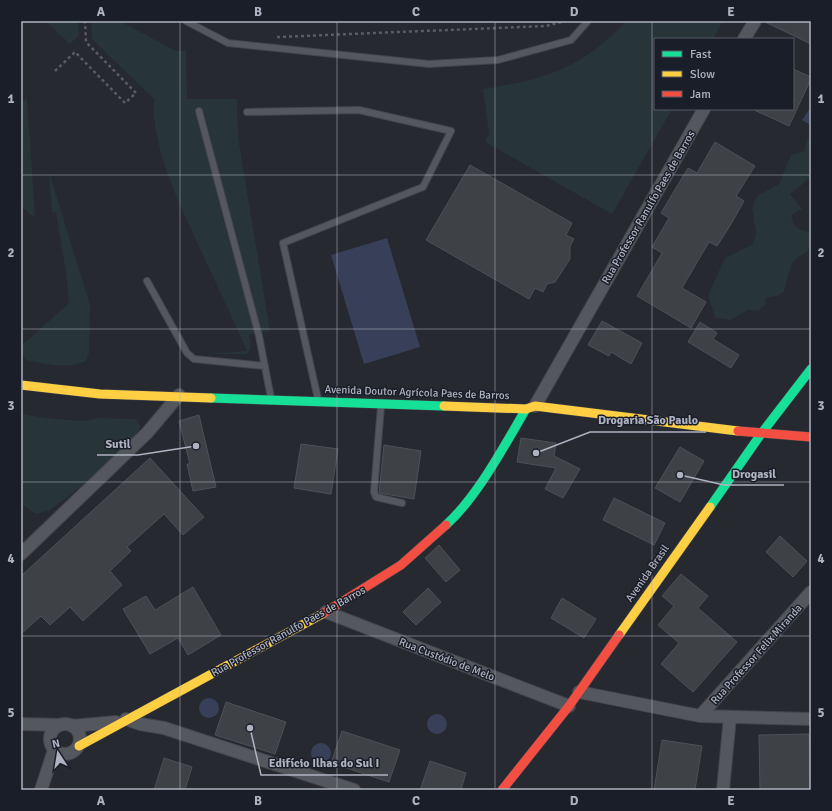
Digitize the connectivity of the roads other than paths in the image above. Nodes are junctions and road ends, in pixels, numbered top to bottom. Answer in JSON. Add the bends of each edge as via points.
{"nodes":[{"id":1,"x":186,"y":21,"type":"edge"},
{"id":2,"x":588,"y":21,"type":"edge"},
{"id":3,"x":755,"y":21,"type":"edge"},
{"id":4,"x":745,"y":38,"type":"edge"},
{"id":5,"x":703,"y":110,"type":"edge"},
{"id":6,"x":199,"y":111,"type":"dead end"},
{"id":7,"x":247,"y":112,"type":"dead end"},
{"id":8,"x":147,"y":281,"type":"dead end"},
{"id":9,"x":265,"y":366,"type":"junction"},
{"id":10,"x":811,"y":369,"type":"edge"},
{"id":11,"x":21,"y":385,"type":"edge"},
{"id":12,"x":179,"y":395,"type":"junction"},
{"id":13,"x":272,"y":399,"type":"junction"},
{"id":14,"x":318,"y":400,"type":"junction"},
{"id":15,"x":381,"y":402,"type":"junction"},
{"id":16,"x":531,"y":407,"type":"junction"},
{"id":17,"x":761,"y":434,"type":"junction"},
{"id":18,"x":811,"y":437,"type":"edge"},
{"id":19,"x":402,"y":503,"type":"dead end"},
{"id":20,"x":21,"y":554,"type":"edge"},
{"id":21,"x":811,"y":592,"type":"edge"},
{"id":22,"x":326,"y":612,"type":"junction"},
{"id":23,"x":579,"y":692,"type":"junction"},
{"id":24,"x":569,"y":706,"type":"junction"},
{"id":25,"x":149,"y":707,"type":"junction"},
{"id":26,"x":700,"y":716,"type":"junction"},
{"id":27,"x":730,"y":717,"type":"junction"},
{"id":28,"x":124,"y":720,"type":"junction"},
{"id":29,"x":811,"y":720,"type":"edge"},
{"id":30,"x":21,"y":724,"type":"edge"},
{"id":31,"x":66,"y":725,"type":"junction"},
{"id":32,"x":164,"y":728,"type":"junction"},
{"id":33,"x":52,"y":744,"type":"junction"},
{"id":34,"x":75,"y":750,"type":"junction"},
{"id":35,"x":46,"y":775,"type":"junction"},
{"id":36,"x":41,"y":790,"type":"edge"},
{"id":37,"x":354,"y":790,"type":"edge"},
{"id":38,"x":502,"y":790,"type":"edge"},
{"id":39,"x":723,"y":790,"type":"edge"}],
"edges":[{"from":1,"to":2,"type":"lane","via":[[228,42],[429,64],[498,60],[571,40]]},
{"from":3,"to":4,"type":"street"},
{"from":5,"to":16,"type":"street","name":"Rua Professor Ranulfo Paes de Barros"},
{"from":6,"to":9,"type":"lane"},
{"from":7,"to":14,"type":"lane","via":[[358,110],[451,131],[423,187],[284,243]]},
{"from":8,"to":9,"type":"lane","via":[[187,353],[194,359]]},
{"from":9,"to":13,"type":"lane"},
{"from":10,"to":17,"type":"street","name":"Avenida Brasil"},
{"from":11,"to":12,"type":"street","name":"Avenida Doutor Agrícola Paes de Barros","via":[[100,394]]},
{"from":12,"to":13,"type":"street","name":"Avenida Doutor Agrícola Paes de Barros"},
{"from":12,"to":20,"type":"street","via":[[147,432]]},
{"from":13,"to":14,"type":"street","name":"Avenida Doutor Agrícola Paes de Barros"},
{"from":14,"to":15,"type":"street","name":"Avenida Doutor Agrícola Paes de Barros"},
{"from":15,"to":16,"type":"street","name":"Avenida Doutor Agrícola Paes de Barros"},
{"from":15,"to":19,"type":"lane","via":[[374,492],[376,497]]},
{"from":16,"to":17,"type":"street","name":"Avenida Doutor Agrícola Paes de Barros"},
{"from":16,"to":22,"type":"street","name":"Rua Professor Ranulfo Paes de Barros","via":[[460,512],[401,565]]},
{"from":17,"to":18,"type":"street","name":"Avenida Doutor Agrícola Paes de Barros"},
{"from":17,"to":23,"type":"street","name":"Avenida Brasil"},
{"from":21,"to":26,"type":"street","name":"Rua Professor Felix Miranda"},
{"from":22,"to":24,"type":"street","name":"Rua Custódio de Melo"},
{"from":22,"to":25,"type":"street","name":"Rua Professor Ranulfo Paes de Barros"},
{"from":23,"to":24,"type":"street","name":"Avenida Brasil"},
{"from":23,"to":26,"type":"street"},
{"from":24,"to":38,"type":"street","name":"Avenida Brasil"},
{"from":25,"to":28,"type":"street","name":"Rua Professor Ranulfo Paes de Barros"},
{"from":25,"to":32,"type":"street"},
{"from":26,"to":27,"type":"street"},
{"from":27,"to":29,"type":"street"},
{"from":27,"to":39,"type":"street"},
{"from":28,"to":31,"type":"street","name":"Rua Professor Ranulfo Paes de Barros"},
{"from":28,"to":32,"type":"street"},
{"from":28,"to":34,"type":"street","name":"Rua Professor Ranulfo Paes de Barros"},
{"from":30,"to":31,"type":"street"},
{"from":30,"to":33,"type":"street"},
{"from":31,"to":33,"type":"street","via":[[51,733]]},
{"from":31,"to":34,"type":"street","via":[[80,734]]},
{"from":32,"to":37,"type":"street"},
{"from":33,"to":34,"type":"street","via":[[64,755]]},
{"from":33,"to":35,"type":"street"},
{"from":34,"to":35,"type":"street","name":"Rua Professor Ranulfo Paes de Barros"},
{"from":35,"to":36,"type":"street"}]}
